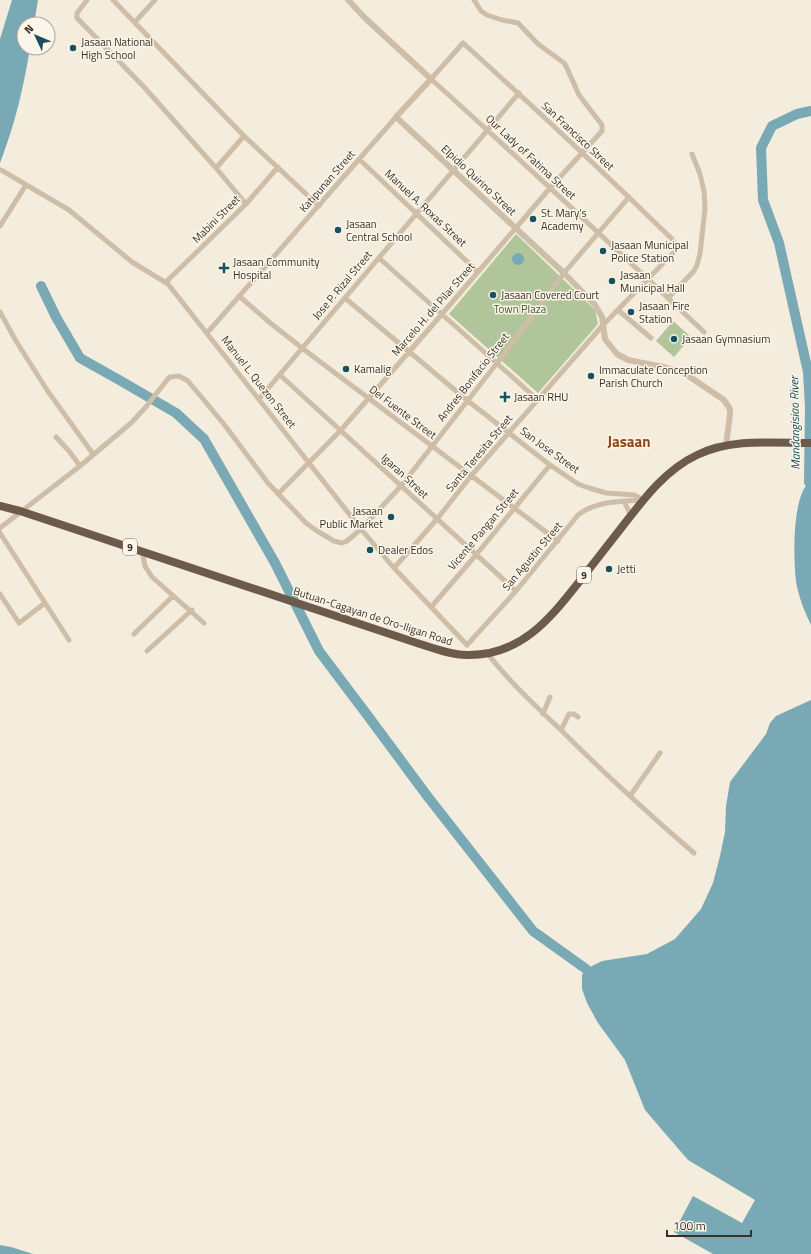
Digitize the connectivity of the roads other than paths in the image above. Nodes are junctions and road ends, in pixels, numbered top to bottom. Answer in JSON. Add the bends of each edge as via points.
{"nodes":[{"id":1,"x":87,"y":0,"type":"edge"},
{"id":2,"x":113,"y":0,"type":"edge"},
{"id":3,"x":155,"y":0,"type":"edge"},
{"id":4,"x":348,"y":0,"type":"edge"},
{"id":5,"x":474,"y":0,"type":"edge"},
{"id":6,"x":135,"y":22,"type":"junction"},
{"id":7,"x":463,"y":43,"type":"joint"},
{"id":8,"x":431,"y":79,"type":"junction"},
{"id":9,"x":518,"y":93,"type":"junction"},
{"id":10,"x":396,"y":117,"type":"junction"},
{"id":11,"x":488,"y":130,"type":"junction"},
{"id":12,"x":244,"y":136,"type":"junction"},
{"id":13,"x":582,"y":154,"type":"junction"},
{"id":14,"x":692,"y":154,"type":"dead end"},
{"id":15,"x":359,"y":159,"type":"junction"},
{"id":16,"x":278,"y":167,"type":"junction"},
{"id":17,"x":216,"y":168,"type":"junction"},
{"id":18,"x":2,"y":170,"type":"dead end"},
{"id":19,"x":454,"y":170,"type":"junction"},
{"id":20,"x":26,"y":186,"type":"junction"},
{"id":21,"x":550,"y":188,"type":"junction"},
{"id":22,"x":629,"y":198,"type":"junction"},
{"id":23,"x":246,"y":204,"type":"junction"},
{"id":24,"x":319,"y":206,"type":"junction"},
{"id":25,"x":416,"y":214,"type":"junction"},
{"id":26,"x":0,"y":226,"type":"edge"},
{"id":27,"x":516,"y":228,"type":"junction"},
{"id":28,"x":598,"y":232,"type":"junction"},
{"id":29,"x":677,"y":246,"type":"joint"},
{"id":30,"x":379,"y":258,"type":"junction"},
{"id":31,"x":478,"y":272,"type":"junction"},
{"id":32,"x":564,"y":273,"type":"junction"},
{"id":33,"x":647,"y":280,"type":"junction"},
{"id":34,"x":166,"y":282,"type":"junction"},
{"id":35,"x":239,"y":296,"type":"junction"},
{"id":36,"x":345,"y":298,"type":"junction"},
{"id":37,"x":668,"y":298,"type":"junction"},
{"id":38,"x":618,"y":310,"type":"junction"},
{"id":39,"x":0,"y":312,"type":"edge"},
{"id":40,"x":442,"y":314,"type":"junction"},
{"id":41,"x":603,"y":325,"type":"junction"},
{"id":42,"x":704,"y":332,"type":"dead end"},
{"id":43,"x":207,"y":333,"type":"junction"},
{"id":44,"x":651,"y":338,"type":"dead end"},
{"id":45,"x":302,"y":348,"type":"junction"},
{"id":46,"x":409,"y":352,"type":"junction"},
{"id":47,"x":497,"y":364,"type":"junction"},
{"id":48,"x":280,"y":375,"type":"junction"},
{"id":49,"x":368,"y":398,"type":"junction"},
{"id":50,"x":259,"y":399,"type":"junction"},
{"id":51,"x":538,"y":400,"type":"junction"},
{"id":52,"x":468,"y":401,"type":"junction"},
{"id":53,"x":341,"y":430,"type":"junction"},
{"id":54,"x":509,"y":433,"type":"junction"},
{"id":55,"x":56,"y":437,"type":"dead end"},
{"id":56,"x":811,"y":443,"type":"edge"},
{"id":57,"x":726,"y":446,"type":"junction"},
{"id":58,"x":432,"y":447,"type":"junction"},
{"id":59,"x":93,"y":454,"type":"junction"},
{"id":60,"x":309,"y":464,"type":"junction"},
{"id":61,"x":550,"y":465,"type":"junction"},
{"id":62,"x":80,"y":466,"type":"junction"},
{"id":63,"x":471,"y":476,"type":"junction"},
{"id":64,"x":401,"y":486,"type":"junction"},
{"id":65,"x":278,"y":494,"type":"junction"},
{"id":66,"x":643,"y":500,"type":"junction"},
{"id":67,"x":624,"y":501,"type":"junction"},
{"id":68,"x":0,"y":506,"type":"edge"},
{"id":69,"x":514,"y":508,"type":"junction"},
{"id":70,"x":20,"y":511,"type":"junction"},
{"id":71,"x":631,"y":516,"type":"junction"},
{"id":72,"x":436,"y":519,"type":"junction"},
{"id":73,"x":0,"y":528,"type":"edge"},
{"id":74,"x":362,"y":529,"type":"junction"},
{"id":75,"x":0,"y":533,"type":"edge"},
{"id":76,"x":558,"y":541,"type":"junction"},
{"id":77,"x":142,"y":551,"type":"junction"},
{"id":78,"x":476,"y":555,"type":"junction"},
{"id":79,"x":394,"y":568,"type":"junction"},
{"id":80,"x":516,"y":591,"type":"junction"},
{"id":81,"x":0,"y":594,"type":"edge"},
{"id":82,"x":173,"y":596,"type":"junction"},
{"id":83,"x":45,"y":603,"type":"junction"},
{"id":84,"x":432,"y":606,"type":"junction"},
{"id":85,"x":192,"y":610,"type":"junction"},
{"id":86,"x":204,"y":623,"type":"dead end"},
{"id":87,"x":134,"y":634,"type":"dead end"},
{"id":88,"x":69,"y":640,"type":"dead end"},
{"id":89,"x":467,"y":645,"type":"junction"},
{"id":90,"x":147,"y":651,"type":"dead end"},
{"id":91,"x":488,"y":654,"type":"junction"},
{"id":92,"x":467,"y":655,"type":"junction"},
{"id":93,"x":550,"y":697,"type":"dead end"},
{"id":94,"x":543,"y":714,"type":"junction"},
{"id":95,"x":578,"y":717,"type":"dead end"},
{"id":96,"x":560,"y":730,"type":"junction"},
{"id":97,"x":660,"y":753,"type":"dead end"},
{"id":98,"x":630,"y":796,"type":"junction"},
{"id":99,"x":694,"y":853,"type":"dead end"}],
"edges":[{"from":1,"to":17,"type":"street","via":[[77,13],[77,18],[144,87]]},
{"from":2,"to":6,"type":"street"},
{"from":3,"to":6,"type":"street"},
{"from":4,"to":8,"type":"street"},
{"from":5,"to":13,"type":"street","name":"Marcelo H. del Pilar Street","via":[[481,11],[488,15],[518,24],[538,44],[564,63],[579,95],[602,125],[600,135]]},
{"from":6,"to":12,"type":"street"},
{"from":7,"to":8,"type":"street","name":"Katipunan Street"},
{"from":7,"to":9,"type":"street","name":"San Francisco Street"},
{"from":8,"to":10,"type":"street","name":"Katipunan Street"},
{"from":8,"to":11,"type":"street","name":"Our Lady of Fatima Street"},
{"from":9,"to":11,"type":"street","name":"Jose P. Rizal Street"},
{"from":9,"to":13,"type":"street","name":"San Francisco Street"},
{"from":10,"to":15,"type":"street","name":"Katipunan Street"},
{"from":10,"to":19,"type":"street","name":"Elpidio Quirino Street"},
{"from":11,"to":19,"type":"street","name":"Jose P. Rizal Street"},
{"from":11,"to":21,"type":"street","name":"Our Lady of Fatima Street"},
{"from":12,"to":16,"type":"street"},
{"from":12,"to":17,"type":"street"},
{"from":13,"to":21,"type":"street","name":"Marcelo H. del Pilar Street"},
{"from":13,"to":22,"type":"street","name":"San Francisco Street"},
{"from":14,"to":37,"type":"street","via":[[704,191],[705,209],[700,254],[694,271]]},
{"from":15,"to":24,"type":"street","name":"Katipunan Street"},
{"from":15,"to":25,"type":"street","name":"Manuel A. Roxas Street"},
{"from":16,"to":23,"type":"street","name":"Mabini Street"},
{"from":16,"to":24,"type":"street"},
{"from":17,"to":23,"type":"street"},
{"from":18,"to":20,"type":"street","name":"Manuel L. Quezon Street"},
{"from":19,"to":25,"type":"street","name":"Jose P. Rizal Street"},
{"from":19,"to":27,"type":"street","name":"Elpidio Quirino Street"},
{"from":20,"to":26,"type":"street"},
{"from":20,"to":34,"type":"street","name":"Manuel L. Quezon Street","via":[[69,210],[132,262]]},
{"from":21,"to":27,"type":"street","name":"Marcelo H. del Pilar Street"},
{"from":21,"to":28,"type":"street","name":"Our Lady of Fatima Street"},
{"from":22,"to":28,"type":"street","name":"Andres Bonifacio Street"},
{"from":22,"to":29,"type":"street","name":"San Francisco Street"},
{"from":23,"to":34,"type":"street","name":"Mabini Street"},
{"from":24,"to":35,"type":"street","name":"Katipunan Street"},
{"from":25,"to":30,"type":"street","name":"Jose P. Rizal Street"},
{"from":25,"to":31,"type":"street","name":"Manuel A. Roxas Street"},
{"from":27,"to":31,"type":"street","name":"Marcelo H. del Pilar Street"},
{"from":27,"to":32,"type":"street","name":"Elpidio Quirino Street"},
{"from":28,"to":32,"type":"street","name":"Andres Bonifacio Street"},
{"from":28,"to":33,"type":"street","name":"Our Lady of Fatima Street"},
{"from":29,"to":33,"type":"street","name":"Santa Teresita Street"},
{"from":30,"to":36,"type":"street","name":"Jose P. Rizal Street"},
{"from":30,"to":40,"type":"street"},
{"from":31,"to":40,"type":"street","name":"Marcelo H. del Pilar Street"},
{"from":32,"to":41,"type":"street","name":"Elpidio Quirino Street","via":[[595,305],[602,317]]},
{"from":32,"to":47,"type":"street","name":"Andres Bonifacio Street"},
{"from":33,"to":37,"type":"street","name":"Our Lady of Fatima Street"},
{"from":33,"to":38,"type":"street","name":"Santa Teresita Street"},
{"from":34,"to":43,"type":"street","name":"Manuel L. Quezon Street"},
{"from":35,"to":43,"type":"street","name":"Katipunan Street"},
{"from":35,"to":45,"type":"street","name":"Del Fuente Street"},
{"from":36,"to":45,"type":"street","name":"Jose P. Rizal Street"},
{"from":36,"to":46,"type":"street","name":"San Jose Street"},
{"from":37,"to":42,"type":"street","name":"Our Lady of Fatima Street"},
{"from":38,"to":41,"type":"street","name":"Santa Teresita Street"},
{"from":38,"to":44,"type":"street"},
{"from":39,"to":59,"type":"street","via":[[43,384]]},
{"from":40,"to":46,"type":"street","name":"Marcelo H. del Pilar Street"},
{"from":40,"to":47,"type":"street"},
{"from":41,"to":51,"type":"street","name":"Santa Teresita Street"},
{"from":41,"to":57,"type":"street","name":"Elpidio Quirino Street","via":[[605,339],[622,358],[684,373],[724,400],[730,408]]},
{"from":43,"to":50,"type":"street","name":"Manuel L. Quezon Street"},
{"from":45,"to":48,"type":"street","name":"Jose P. Rizal Street"},
{"from":45,"to":49,"type":"street","name":"Del Fuente Street"},
{"from":46,"to":49,"type":"street","name":"Marcelo H. del Pilar Street"},
{"from":46,"to":52,"type":"street","name":"San Jose Street"},
{"from":47,"to":51,"type":"street"},
{"from":47,"to":52,"type":"street","name":"Andres Bonifacio Street"},
{"from":48,"to":50,"type":"street","name":"Jose P. Rizal Street"},
{"from":48,"to":53,"type":"street","name":"Igaran Street"},
{"from":49,"to":53,"type":"street","name":"Marcelo H. del Pilar Street"},
{"from":49,"to":58,"type":"street","name":"Del Fuente Street"},
{"from":50,"to":60,"type":"street","name":"Manuel L. Quezon Street"},
{"from":51,"to":54,"type":"street","name":"Santa Teresita Street"},
{"from":52,"to":54,"type":"street","name":"San Jose Street"},
{"from":52,"to":58,"type":"street","name":"Andres Bonifacio Street"},
{"from":53,"to":60,"type":"street","name":"Marcelo H. del Pilar Street"},
{"from":53,"to":64,"type":"street","name":"Igaran Street"},
{"from":54,"to":61,"type":"street","name":"San Jose Street"},
{"from":54,"to":63,"type":"street","name":"Santa Teresita Street"},
{"from":55,"to":62,"type":"street"},
{"from":56,"to":57,"type":"highway","name":"Butuan-Cagayan de Oro-Iligan Road","number":"9","via":[[752,443]]},
{"from":57,"to":66,"type":"highway","name":"Butuan-Cagayan de Oro-Iligan Road","number":"9","via":[[684,462]]},
{"from":58,"to":63,"type":"street","name":"Del Fuente Street"},
{"from":58,"to":64,"type":"street","name":"Andres Bonifacio Street"},
{"from":59,"to":62,"type":"street"},
{"from":59,"to":65,"type":"street","name":"Andres Bonifacio Street","via":[[131,423],[170,377],[179,376],[188,381],[224,423]]},
{"from":60,"to":65,"type":"street","name":"Marcelo H. del Pilar Street"},
{"from":60,"to":74,"type":"street","name":"Manuel L. Quezon Street"},
{"from":61,"to":66,"type":"street","name":"San Jose Street","via":[[578,484],[606,492],[635,495]]},
{"from":61,"to":69,"type":"street","name":"Vicente Pangan Street"},
{"from":62,"to":70,"type":"street"},
{"from":63,"to":69,"type":"street","name":"Del Fuente Street"},
{"from":63,"to":72,"type":"street","name":"Santa Teresita Street"},
{"from":64,"to":72,"type":"street","name":"Igaran Street"},
{"from":64,"to":74,"type":"street","name":"Andres Bonifacio Street"},
{"from":65,"to":74,"type":"street","name":"Andres Bonifacio Street","via":[[306,523],[334,541],[347,541]]},
{"from":66,"to":67,"type":"street","name":"San Agustin Street"},
{"from":66,"to":71,"type":"highway","name":"Butuan-Cagayan de Oro-Iligan Road","number":"9"},
{"from":67,"to":71,"type":"street"},
{"from":67,"to":76,"type":"street","name":"San Agustin Street","via":[[586,509],[578,515]]},
{"from":68,"to":70,"type":"highway","name":"Butuan-Cagayan de Oro-Iligan Road","number":"9"},
{"from":69,"to":76,"type":"street","name":"Del Fuente Street"},
{"from":69,"to":78,"type":"street","name":"Vicente Pangan Street"},
{"from":70,"to":73,"type":"street"},
{"from":70,"to":77,"type":"highway","name":"Butuan-Cagayan de Oro-Iligan Road","number":"9"},
{"from":71,"to":91,"type":"highway","name":"Butuan-Cagayan de Oro-Iligan Road","number":"9","via":[[544,623],[518,643]]},
{"from":72,"to":78,"type":"street","name":"Igaran Street"},
{"from":72,"to":79,"type":"street","name":"Santa Teresita Street"},
{"from":74,"to":79,"type":"street","name":"Manuel L. Quezon Street"},
{"from":75,"to":83,"type":"street"},
{"from":76,"to":80,"type":"street","name":"San Agustin Street"},
{"from":77,"to":82,"type":"street","via":[[146,569]]},
{"from":77,"to":92,"type":"highway","name":"Butuan-Cagayan de Oro-Iligan Road","number":"9","via":[[370,628],[447,652]]},
{"from":78,"to":80,"type":"street","name":"Igaran Street"},
{"from":78,"to":84,"type":"street","name":"Vicente Pangan Street"},
{"from":79,"to":84,"type":"street","name":"Manuel L. Quezon Street"},
{"from":80,"to":89,"type":"street","name":"San Agustin Street"},
{"from":81,"to":83,"type":"street","via":[[19,623]]},
{"from":82,"to":85,"type":"street"},
{"from":82,"to":87,"type":"street"},
{"from":83,"to":88,"type":"street"},
{"from":84,"to":89,"type":"street","name":"Manuel L. Quezon Street"},
{"from":85,"to":86,"type":"street"},
{"from":85,"to":90,"type":"street"},
{"from":89,"to":92,"type":"street"},
{"from":91,"to":92,"type":"highway","name":"Butuan-Cagayan de Oro-Iligan Road","number":"9"},
{"from":91,"to":94,"type":"street"},
{"from":93,"to":94,"type":"street"},
{"from":94,"to":96,"type":"street"},
{"from":95,"to":96,"type":"street","via":[[570,714]]},
{"from":96,"to":98,"type":"street"},
{"from":97,"to":98,"type":"street"},
{"from":98,"to":99,"type":"street"}]}
